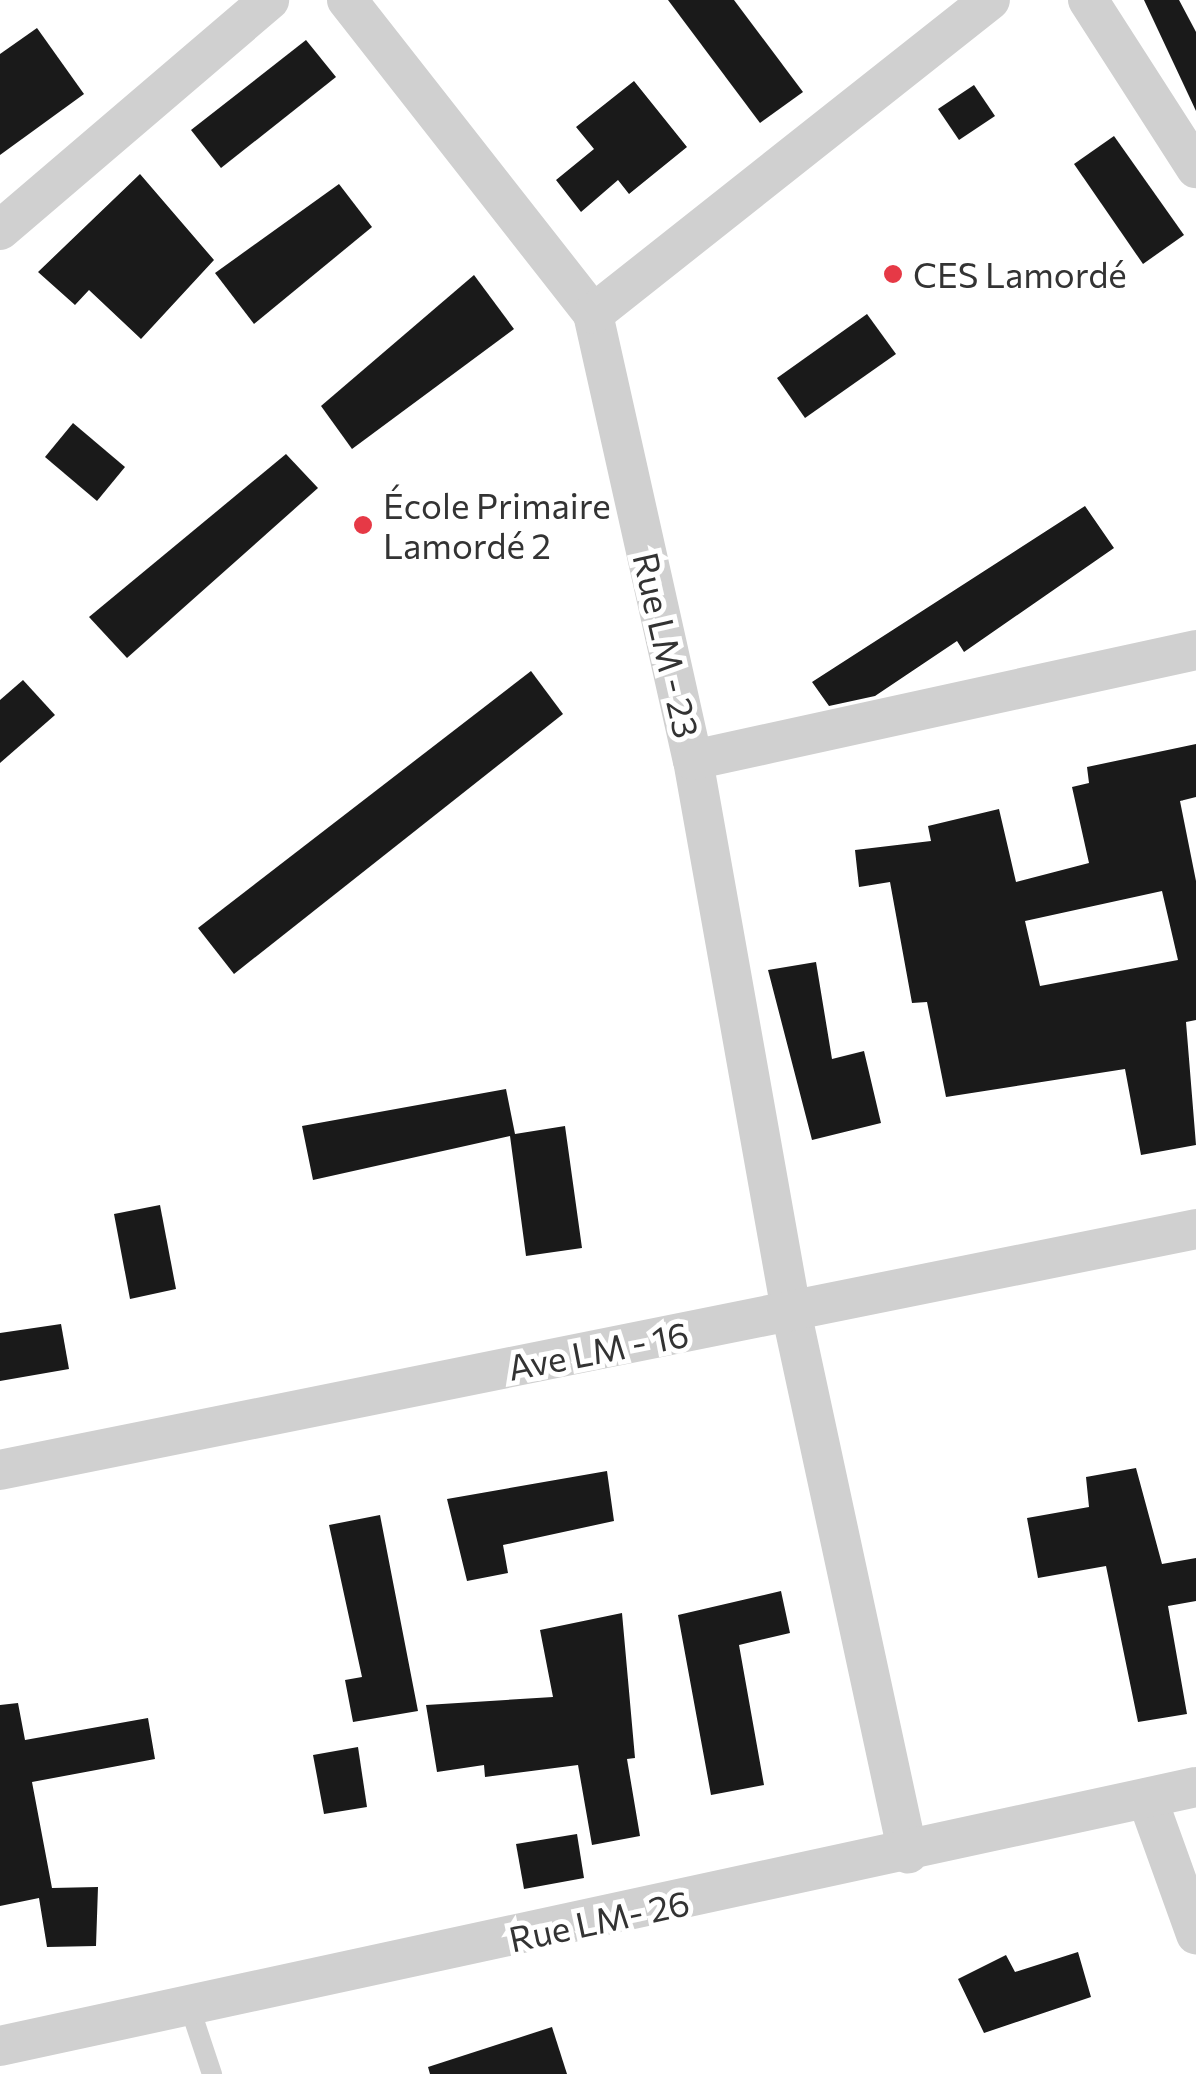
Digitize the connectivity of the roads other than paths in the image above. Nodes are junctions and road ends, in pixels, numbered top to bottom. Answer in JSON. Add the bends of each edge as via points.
{"nodes":[{"id":1,"x":268,"y":0,"type":"edge"},
{"id":2,"x":347,"y":0,"type":"edge"},
{"id":3,"x":990,"y":0,"type":"edge"},
{"id":4,"x":1088,"y":0,"type":"edge"},
{"id":5,"x":1196,"y":168,"type":"edge"},
{"id":6,"x":0,"y":230,"type":"edge"},
{"id":7,"x":593,"y":314,"type":"junction"},
{"id":8,"x":1196,"y":650,"type":"edge"},
{"id":9,"x":693,"y":760,"type":"junction"},
{"id":10,"x":1196,"y":1229,"type":"edge"},
{"id":11,"x":791,"y":1311,"type":"junction"},
{"id":12,"x":0,"y":1470,"type":"edge"},
{"id":13,"x":1196,"y":1788,"type":"edge"},
{"id":14,"x":1147,"y":1798,"type":"junction"},
{"id":15,"x":908,"y":1854,"type":"junction"},
{"id":16,"x":1196,"y":1934,"type":"edge"},
{"id":17,"x":190,"y":2008,"type":"junction"},
{"id":18,"x":0,"y":2046,"type":"edge"},
{"id":19,"x":212,"y":2074,"type":"edge"}],
"edges":[{"from":1,"to":6,"type":"street"},
{"from":2,"to":7,"type":"street","name":"Rue LM - 23"},
{"from":3,"to":7,"type":"street"},
{"from":4,"to":5,"type":"street"},
{"from":7,"to":9,"type":"street","name":"Rue LM - 23"},
{"from":8,"to":9,"type":"street"},
{"from":9,"to":11,"type":"street","name":"Rue LM - 23"},
{"from":10,"to":11,"type":"street","name":"Ave LM - 16"},
{"from":11,"to":12,"type":"street","name":"Ave LM - 16"},
{"from":11,"to":15,"type":"street","name":"Rue LM - 23"},
{"from":13,"to":14,"type":"street","name":"Rue LM- 26"},
{"from":14,"to":15,"type":"street","name":"Rue LM- 26"},
{"from":14,"to":16,"type":"street"},
{"from":15,"to":17,"type":"street","name":"Rue LM- 26"},
{"from":17,"to":18,"type":"street","name":"Rue LM- 26"},
{"from":17,"to":19,"type":"lane"}]}
